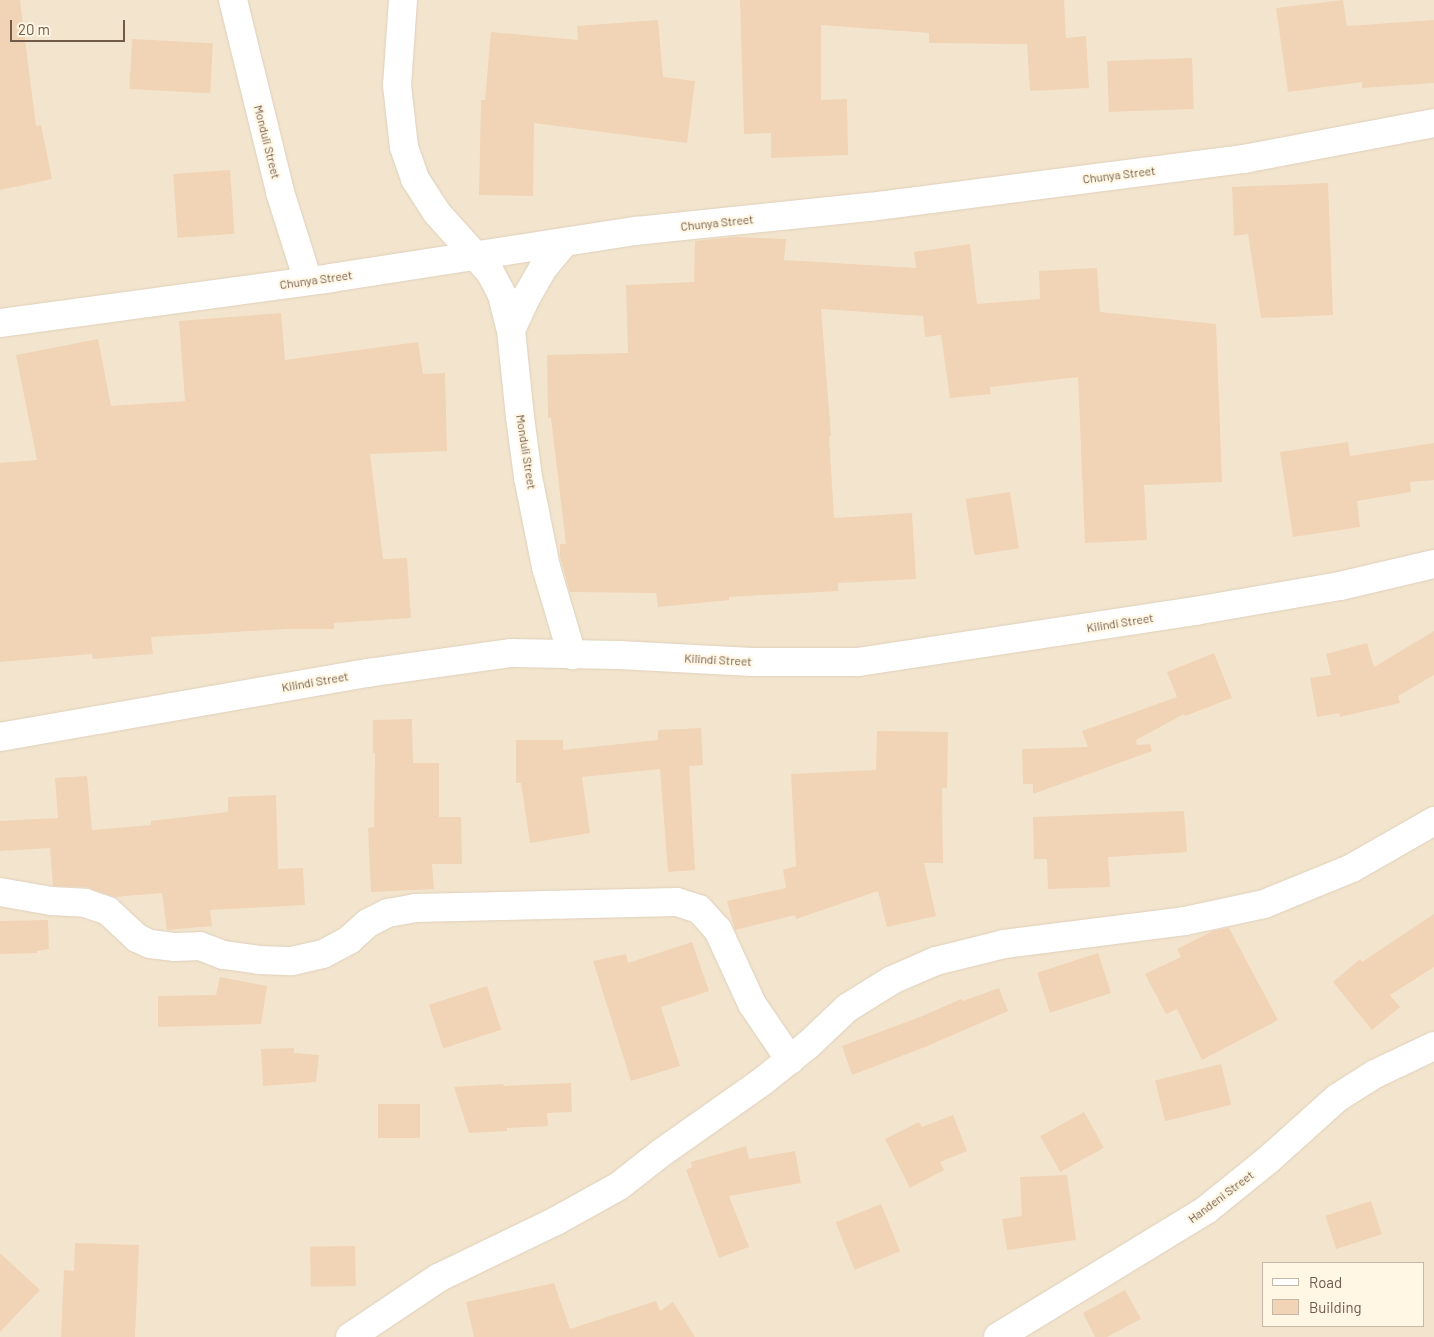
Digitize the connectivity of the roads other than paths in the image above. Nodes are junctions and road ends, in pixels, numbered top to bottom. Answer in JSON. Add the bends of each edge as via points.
{"nodes":[{"id":1,"x":233,"y":0,"type":"edge"},
{"id":2,"x":403,"y":0,"type":"edge"},
{"id":3,"x":1434,"y":123,"type":"edge"},
{"id":4,"x":565,"y":242,"type":"junction"},
{"id":5,"x":474,"y":256,"type":"junction"},
{"id":6,"x":308,"y":282,"type":"junction"},
{"id":7,"x":0,"y":323,"type":"edge"},
{"id":8,"x":512,"y":330,"type":"junction"},
{"id":9,"x":1434,"y":564,"type":"edge"},
{"id":10,"x":572,"y":655,"type":"junction"},
{"id":11,"x":0,"y":737,"type":"edge"},
{"id":12,"x":1434,"y":821,"type":"edge"},
{"id":13,"x":0,"y":892,"type":"edge"},
{"id":14,"x":1434,"y":1046,"type":"edge"},
{"id":15,"x":790,"y":1060,"type":"junction"},
{"id":16,"x":350,"y":1337,"type":"edge"},
{"id":17,"x":998,"y":1337,"type":"edge"}],
"edges":[{"from":1,"to":6,"type":"street","name":"Monduli Street","via":[[278,183]]},
{"from":2,"to":5,"type":"street","name":"Monduli Street","via":[[397,85],[404,147],[415,180]]},
{"from":3,"to":4,"type":"street","name":"Chunya Street","via":[[1244,159]]},
{"from":4,"to":5,"type":"street","name":"Chunya Street"},
{"from":4,"to":8,"type":"street","via":[[543,268],[526,296]]},
{"from":5,"to":6,"type":"street","name":"Chunya Street"},
{"from":5,"to":8,"type":"street","name":"Monduli Street","via":[[496,280]]},
{"from":6,"to":7,"type":"street","name":"Chunya Street"},
{"from":8,"to":10,"type":"street","name":"Monduli Street","via":[[528,477],[546,567]]},
{"from":9,"to":10,"type":"street","name":"Kilindi Street","via":[[1340,586],[1196,611],[858,662],[752,662]]},
{"from":10,"to":11,"type":"street","name":"Kilindi Street","via":[[512,653],[423,664]]},
{"from":12,"to":15,"type":"street","via":[[1352,868],[1264,904],[1185,922],[1004,944],[936,961],[892,980],[847,1008]]},
{"from":13,"to":15,"type":"street","via":[[85,903],[108,911],[137,938],[150,944],[200,946],[224,955],[292,961],[323,954],[388,913],[416,908],[677,902],[699,909],[718,930],[752,1004]]},
{"from":14,"to":17,"type":"street","name":"Handeni Street","via":[[1375,1074],[1337,1098],[1206,1210]]},
{"from":15,"to":16,"type":"street","via":[[619,1186],[438,1278]]}]}
